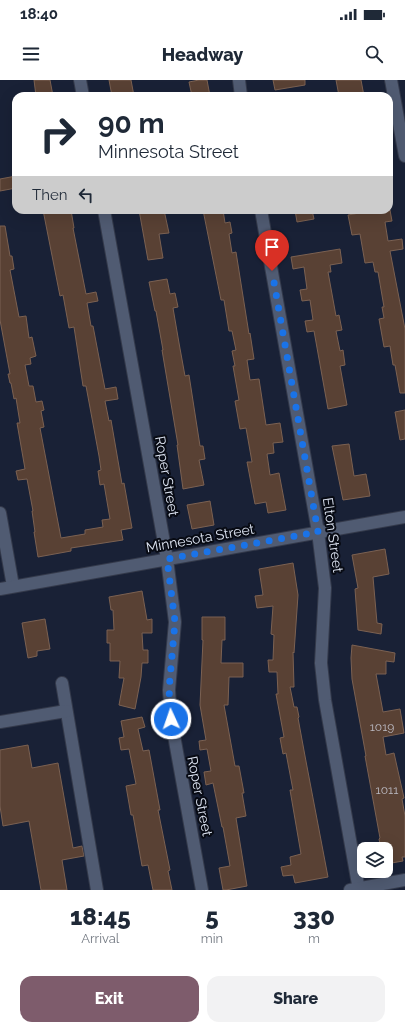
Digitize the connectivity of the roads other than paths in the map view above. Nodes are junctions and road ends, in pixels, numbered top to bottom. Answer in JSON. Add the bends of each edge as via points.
{"nodes":[{"id":1,"x":80,"y":80,"type":"edge"},
{"id":2,"x":239,"y":80,"type":"edge"},
{"id":3,"x":391,"y":80,"type":"edge"},
{"id":4,"x":82,"y":92,"type":"edge"},
{"id":5,"x":240,"y":92,"type":"edge"},
{"id":6,"x":405,"y":156,"type":"edge"},
{"id":7,"x":105,"y":214,"type":"edge"},
{"id":8,"x":263,"y":214,"type":"edge"},
{"id":9,"x":0,"y":512,"type":"edge"},
{"id":10,"x":405,"y":517,"type":"edge"},
{"id":11,"x":318,"y":532,"type":"junction"},
{"id":12,"x":167,"y":559,"type":"junction"},
{"id":13,"x":13,"y":586,"type":"junction"},
{"id":14,"x":0,"y":589,"type":"edge"},
{"id":15,"x":62,"y":683,"type":"dead end"},
{"id":16,"x":66,"y":711,"type":"junction"},
{"id":17,"x":0,"y":722,"type":"edge"},
{"id":18,"x":405,"y":880,"type":"edge"},
{"id":19,"x":356,"y":889,"type":"edge"},
{"id":20,"x":97,"y":890,"type":"edge"},
{"id":21,"x":202,"y":890,"type":"edge"}],
"edges":[{"from":1,"to":4,"type":"street"},
{"from":2,"to":5,"type":"street"},
{"from":3,"to":6,"type":"street"},
{"from":7,"to":12,"type":"street","name":"Roper Street"},
{"from":8,"to":11,"type":"street","name":"Elton Street"},
{"from":9,"to":13,"type":"street"},
{"from":10,"to":11,"type":"street","name":"Minnesota Street"},
{"from":11,"to":12,"type":"street","name":"Minnesota Street"},
{"from":11,"to":19,"type":"street","name":"Elton Street","via":[[325,588],[320,663]]},
{"from":12,"to":13,"type":"street","name":"Minnesota Street"},
{"from":12,"to":21,"type":"street","name":"Roper Street","via":[[175,622],[169,690],[171,719]]},
{"from":13,"to":14,"type":"street","name":"Minnesota Street"},
{"from":15,"to":16,"type":"street"},
{"from":16,"to":17,"type":"street"},
{"from":16,"to":20,"type":"street"},
{"from":18,"to":19,"type":"street"}]}
